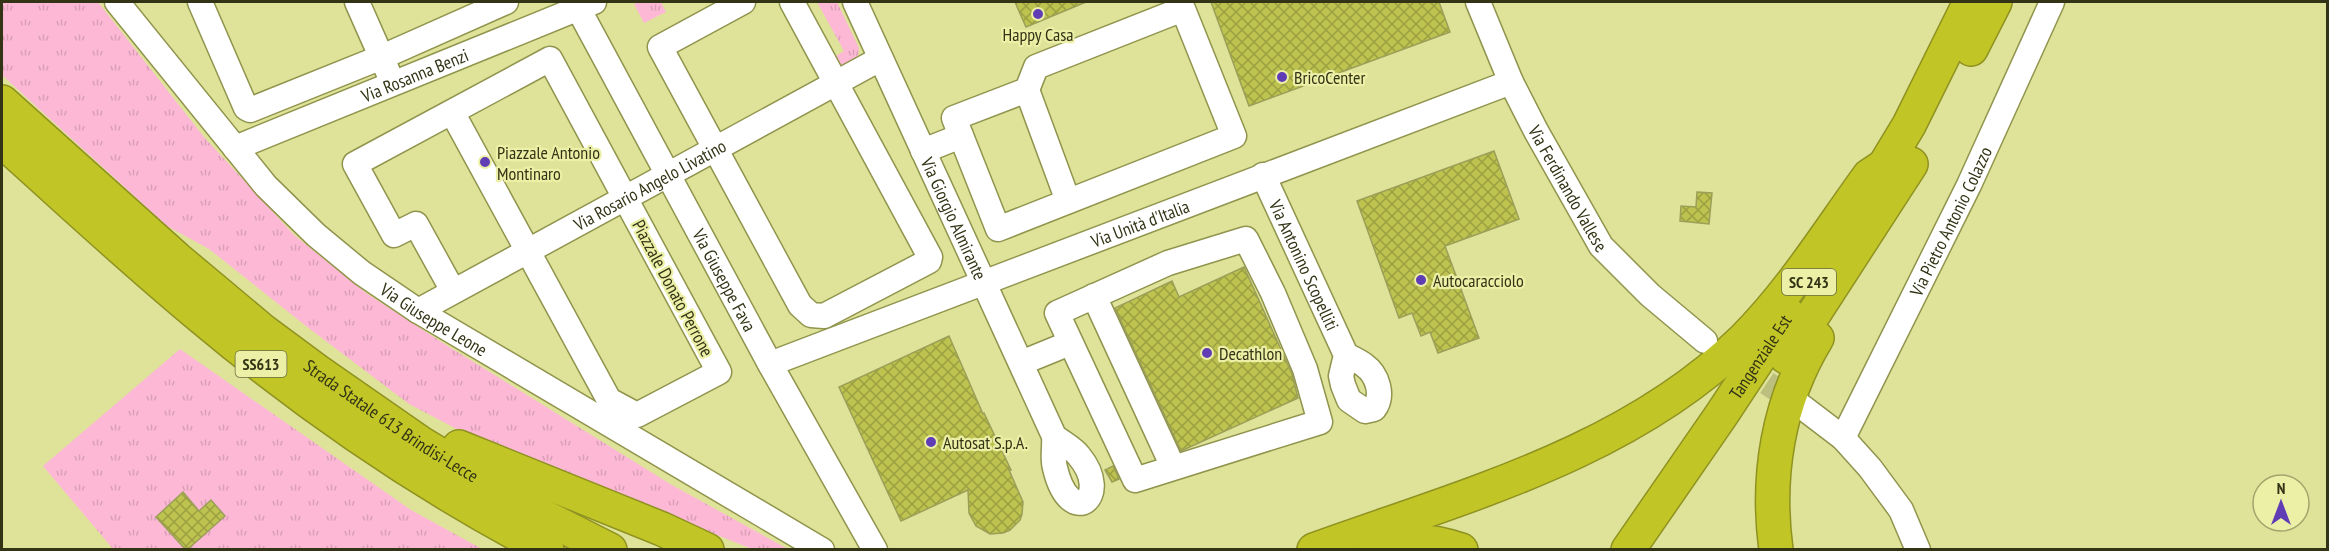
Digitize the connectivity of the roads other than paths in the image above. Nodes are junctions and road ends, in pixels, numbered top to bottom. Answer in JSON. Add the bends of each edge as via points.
{"nodes":[{"id":1,"x":117,"y":2,"type":"edge"},
{"id":2,"x":200,"y":2,"type":"edge"},
{"id":3,"x":357,"y":2,"type":"edge"},
{"id":4,"x":506,"y":2,"type":"edge"},
{"id":5,"x":743,"y":2,"type":"edge"},
{"id":6,"x":792,"y":2,"type":"edge"},
{"id":7,"x":855,"y":2,"type":"edge"},
{"id":8,"x":1478,"y":2,"type":"edge"},
{"id":9,"x":1970,"y":2,"type":"edge"},
{"id":10,"x":1995,"y":2,"type":"edge"},
{"id":11,"x":2052,"y":2,"type":"edge"},
{"id":12,"x":588,"y":3,"type":"edge"},
{"id":13,"x":382,"y":57,"type":"junction"},
{"id":14,"x":880,"y":59,"type":"junction"},
{"id":15,"x":393,"y":82,"type":"junction"},
{"id":16,"x":837,"y":82,"type":"junction"},
{"id":17,"x":1511,"y":82,"type":"junction"},
{"id":18,"x":1027,"y":90,"type":"junction"},
{"id":19,"x":2,"y":102,"type":"edge"},
{"id":20,"x":452,"y":112,"type":"junction"},
{"id":21,"x":962,"y":136,"type":"junction"},
{"id":22,"x":2,"y":141,"type":"edge"},
{"id":23,"x":235,"y":148,"type":"junction"},
{"id":24,"x":714,"y":149,"type":"junction"},
{"id":25,"x":923,"y":151,"type":"junction"},
{"id":26,"x":975,"y":169,"type":"junction"},
{"id":27,"x":668,"y":174,"type":"junction"},
{"id":28,"x":1893,"y":174,"type":"junction"},
{"id":29,"x":1263,"y":175,"type":"junction"},
{"id":30,"x":938,"y":184,"type":"junction"},
{"id":31,"x":625,"y":197,"type":"junction"},
{"id":32,"x":1068,"y":201,"type":"junction"},
{"id":33,"x":527,"y":251,"type":"junction"},
{"id":34,"x":177,"y":259,"type":"junction"},
{"id":35,"x":1310,"y":277,"type":"junction"},
{"id":36,"x":983,"y":282,"type":"junction"},
{"id":37,"x":453,"y":291,"type":"junction"},
{"id":38,"x":1273,"y":293,"type":"junction"},
{"id":39,"x":1094,"y":296,"type":"junction"},
{"id":40,"x":418,"y":311,"type":"junction"},
{"id":41,"x":1705,"y":341,"type":"dead end"},
{"id":42,"x":1070,"y":343,"type":"junction"},
{"id":43,"x":1346,"y":355,"type":"dead end"},
{"id":44,"x":1021,"y":363,"type":"junction"},
{"id":45,"x":770,"y":364,"type":"junction"},
{"id":46,"x":1801,"y":406,"type":"tunnel mouth"},
{"id":47,"x":1054,"y":436,"type":"dead end"},
{"id":48,"x":1843,"y":438,"type":"junction"},
{"id":49,"x":1173,"y":467,"type":"junction"},
{"id":50,"x":422,"y":479,"type":"junction"},
{"id":51,"x":526,"y":549,"type":"edge"},
{"id":52,"x":547,"y":549,"type":"edge"},
{"id":53,"x":610,"y":549,"type":"edge"},
{"id":54,"x":707,"y":549,"type":"edge"},
{"id":55,"x":822,"y":549,"type":"edge"},
{"id":56,"x":875,"y":549,"type":"edge"},
{"id":57,"x":1314,"y":549,"type":"edge"},
{"id":58,"x":1371,"y":549,"type":"edge"},
{"id":59,"x":1461,"y":549,"type":"edge"},
{"id":60,"x":1628,"y":549,"type":"edge"},
{"id":61,"x":1655,"y":549,"type":"edge"},
{"id":62,"x":1776,"y":549,"type":"edge"},
{"id":63,"x":1918,"y":549,"type":"edge"}],
"edges":[{"from":1,"to":23,"type":"street","name":"Via Giuseppe Leone"},
{"from":2,"to":13,"type":"street","via":[[250,110]]},
{"from":3,"to":13,"type":"street"},
{"from":4,"to":13,"type":"street"},
{"from":5,"to":24,"type":"street","via":[[660,47]]},
{"from":6,"to":16,"type":"street"},
{"from":7,"to":14,"type":"street","name":"Via Giorgio Almirante"},
{"from":8,"to":17,"type":"street","name":"Via Ferdinando Vallese"},
{"from":9,"to":28,"type":"highway","name":"Tangenziale Est","number":"SC 243","via":[[1908,125]]},
{"from":10,"to":28,"type":"highway","name":"Tangenziale Est","number":"SC 243","via":[[1928,136]]},
{"from":11,"to":48,"type":"street","name":"Via Pietro Antonio Colazzo","via":[[1969,184]]},
{"from":12,"to":15,"type":"street","name":"Via Rosanna Benzi"},
{"from":12,"to":27,"type":"street","name":"Via Giuseppe Fava"},
{"from":13,"to":15,"type":"street"},
{"from":14,"to":16,"type":"street","name":"Via Rosario Angelo Livatino"},
{"from":14,"to":25,"type":"street","name":"Via Giorgio Almirante"},
{"from":15,"to":23,"type":"street","name":"Via Rosanna Benzi"},
{"from":16,"to":24,"type":"street","name":"Via Rosario Angelo Livatino"},
{"from":16,"to":24,"type":"street","via":[[929,261],[824,316],[811,315],[800,306]]},
{"from":17,"to":29,"type":"street","name":"Via Unità d'Italia"},
{"from":17,"to":41,"type":"street","name":"Via Ferdinando Vallese","via":[[1600,246]]},
{"from":18,"to":21,"type":"street","via":[[954,118]]},
{"from":18,"to":32,"type":"street"},
{"from":18,"to":32,"type":"street","via":[[1036,67],[1184,9],[1234,136]]},
{"from":19,"to":34,"type":"highway","name":"Strada Statale 613 Brindisi-Lecce","number":"SS613"},
{"from":20,"to":31,"type":"street","via":[[550,59]]},
{"from":20,"to":33,"type":"street"},
{"from":20,"to":37,"type":"street","via":[[355,164],[394,235],[416,224]]},
{"from":21,"to":25,"type":"street"},
{"from":21,"to":26,"type":"street"},
{"from":22,"to":50,"type":"highway","name":"Strada Statale 613 Brindisi-Lecce","number":"SS613","via":[[200,316],[306,399]]},
{"from":23,"to":40,"type":"street","name":"Via Giuseppe Leone","via":[[266,186],[316,235]]},
{"from":24,"to":27,"type":"street","name":"Via Rosario Angelo Livatino"},
{"from":25,"to":30,"type":"street","name":"Via Giorgio Almirante"},
{"from":26,"to":30,"type":"street"},
{"from":26,"to":32,"type":"street","via":[[998,228]]},
{"from":27,"to":31,"type":"street","name":"Via Rosario Angelo Livatino"},
{"from":27,"to":45,"type":"street","name":"Via Giuseppe Fava"},
{"from":28,"to":57,"type":"highway","via":[[1869,176],[1771,309],[1743,339],[1672,398],[1577,452]]},
{"from":28,"to":60,"type":"highway","name":"Tangenziale Est","number":"SC 243"},
{"from":28,"to":61,"type":"highway","name":"Tangenziale Est","number":"SC 243","via":[[1744,421]]},
{"from":28,"to":62,"type":"highway","via":[[1881,231],[1807,353],[1794,383],[1774,454]]},
{"from":29,"to":35,"type":"street","name":"Via Antonino Scopelliti"},
{"from":29,"to":36,"type":"street","name":"Via Unità d'Italia"},
{"from":30,"to":36,"type":"street","name":"Via Giorgio Almirante"},
{"from":31,"to":33,"type":"street","name":"Via Rosario Angelo Livatino"},
{"from":31,"to":33,"type":"street","name":"Piazzale Donato Perrone","via":[[719,372],[637,416],[609,400]]},
{"from":33,"to":37,"type":"street","name":"Via Rosario Angelo Livatino"},
{"from":34,"to":53,"type":"highway","name":"Strada Statale 613 Brindisi-Lecce","number":"SS613","via":[[317,372],[422,444],[535,512]]},
{"from":34,"to":54,"type":"highway","via":[[202,271],[294,342],[403,416],[449,442]]},
{"from":35,"to":38,"type":"street"},
{"from":35,"to":43,"type":"street","name":"Via Antonino Scopelliti"},
{"from":36,"to":44,"type":"street","name":"Via Giorgio Almirante"},
{"from":36,"to":45,"type":"street","name":"Via Unità d'Italia"},
{"from":37,"to":40,"type":"street","name":"Via Rosario Angelo Livatino"},
{"from":38,"to":39,"type":"street","via":[[1246,239],[1168,263]]},
{"from":38,"to":49,"type":"street","via":[[1305,369],[1320,422]]},
{"from":39,"to":42,"type":"street","via":[[1057,313]]},
{"from":39,"to":49,"type":"street"},
{"from":40,"to":55,"type":"street","name":"Via Giuseppe Leone"},
{"from":42,"to":44,"type":"street"},
{"from":42,"to":49,"type":"street","via":[[1135,480]]},
{"from":44,"to":47,"type":"street","name":"Via Giorgio Almirante"},
{"from":45,"to":56,"type":"street","name":"Via Giuseppe Fava"},
{"from":46,"to":48,"type":"street"},
{"from":48,"to":63,"type":"street","via":[[1901,510]]},
{"from":50,"to":51,"type":"highway","via":[[447,505]]},
{"from":50,"to":52,"type":"highway","name":"Strada Statale 613 Brindisi-Lecce","number":"SS613"},
{"from":58,"to":59,"type":"highway","via":[[1411,541],[1438,542]]}]}
